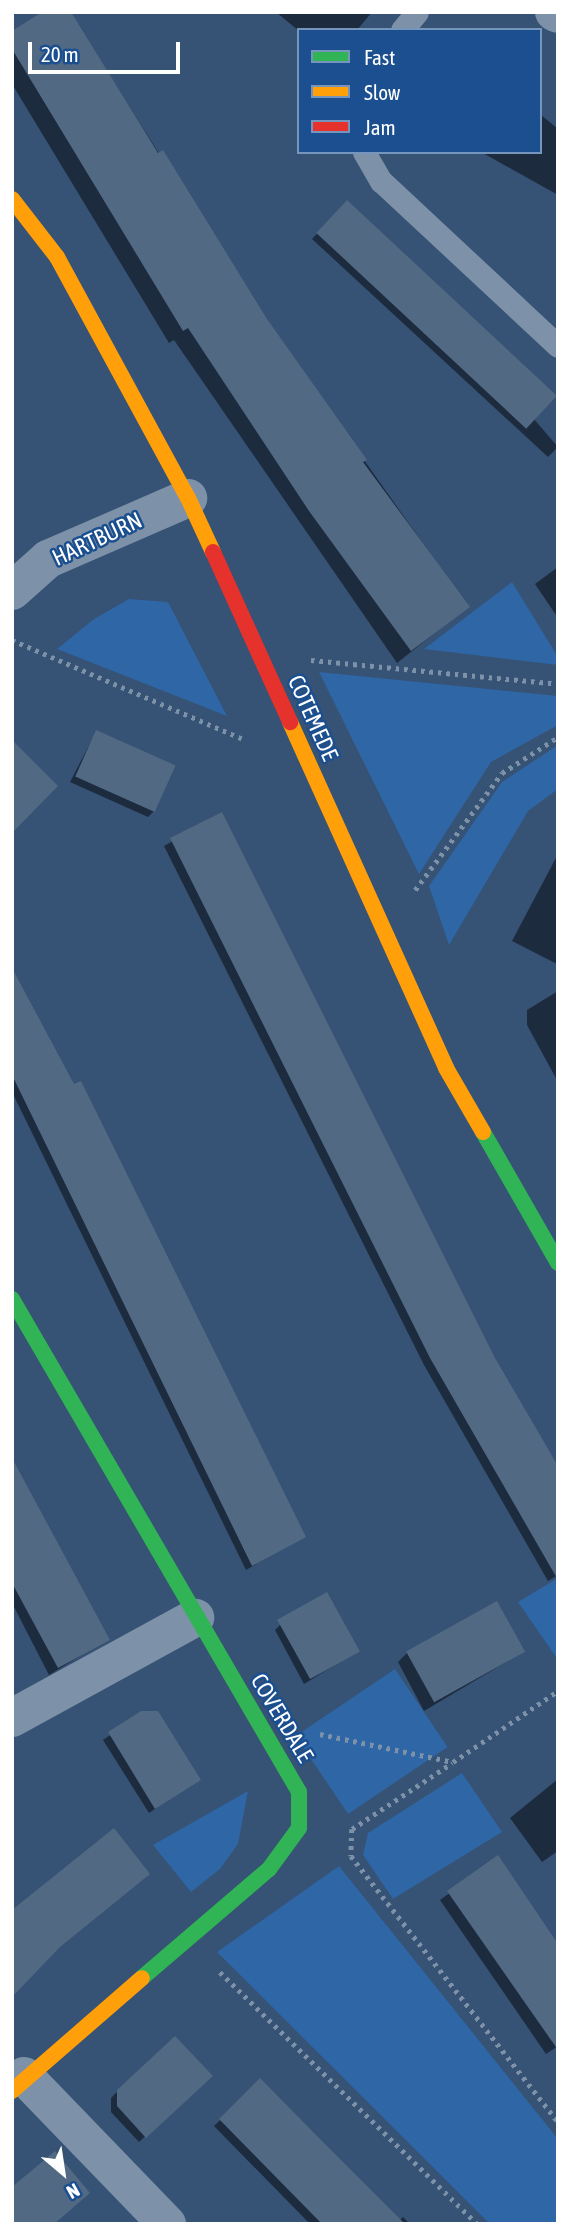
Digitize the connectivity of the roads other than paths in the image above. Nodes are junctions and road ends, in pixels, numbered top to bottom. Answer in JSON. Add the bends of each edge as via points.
{"nodes":[{"id":1,"x":417,"y":12,"type":"edge"},
{"id":2,"x":404,"y":28,"type":"edge"},
{"id":3,"x":365,"y":154,"type":"edge"},
{"id":4,"x":12,"y":200,"type":"edge"},
{"id":5,"x":558,"y":346,"type":"edge"},
{"id":6,"x":188,"y":498,"type":"junction"},
{"id":7,"x":12,"y":591,"type":"edge"},
{"id":8,"x":558,"y":1263,"type":"edge"},
{"id":9,"x":12,"y":1299,"type":"edge"},
{"id":10,"x":195,"y":1618,"type":"junction"},
{"id":11,"x":12,"y":1718,"type":"edge"},
{"id":12,"x":18,"y":2083,"type":"edge"},
{"id":13,"x":167,"y":2224,"type":"edge"}],
"edges":[{"from":1,"to":2,"type":"lane"},
{"from":3,"to":5,"type":"lane","via":[[381,181]]},
{"from":4,"to":6,"type":"street","name":"COTEMEDE","via":[[57,257]]},
{"from":6,"to":7,"type":"street","name":"HARTBURN","via":[[48,559]]},
{"from":6,"to":8,"type":"street","name":"COTEMEDE","via":[[446,1068]]},
{"from":9,"to":10,"type":"street","name":"COVERDALE"},
{"from":10,"to":11,"type":"street"},
{"from":10,"to":12,"type":"street","name":"COVERDALE","via":[[299,1792],[299,1828],[269,1869]]},
{"from":12,"to":13,"type":"street"}]}
